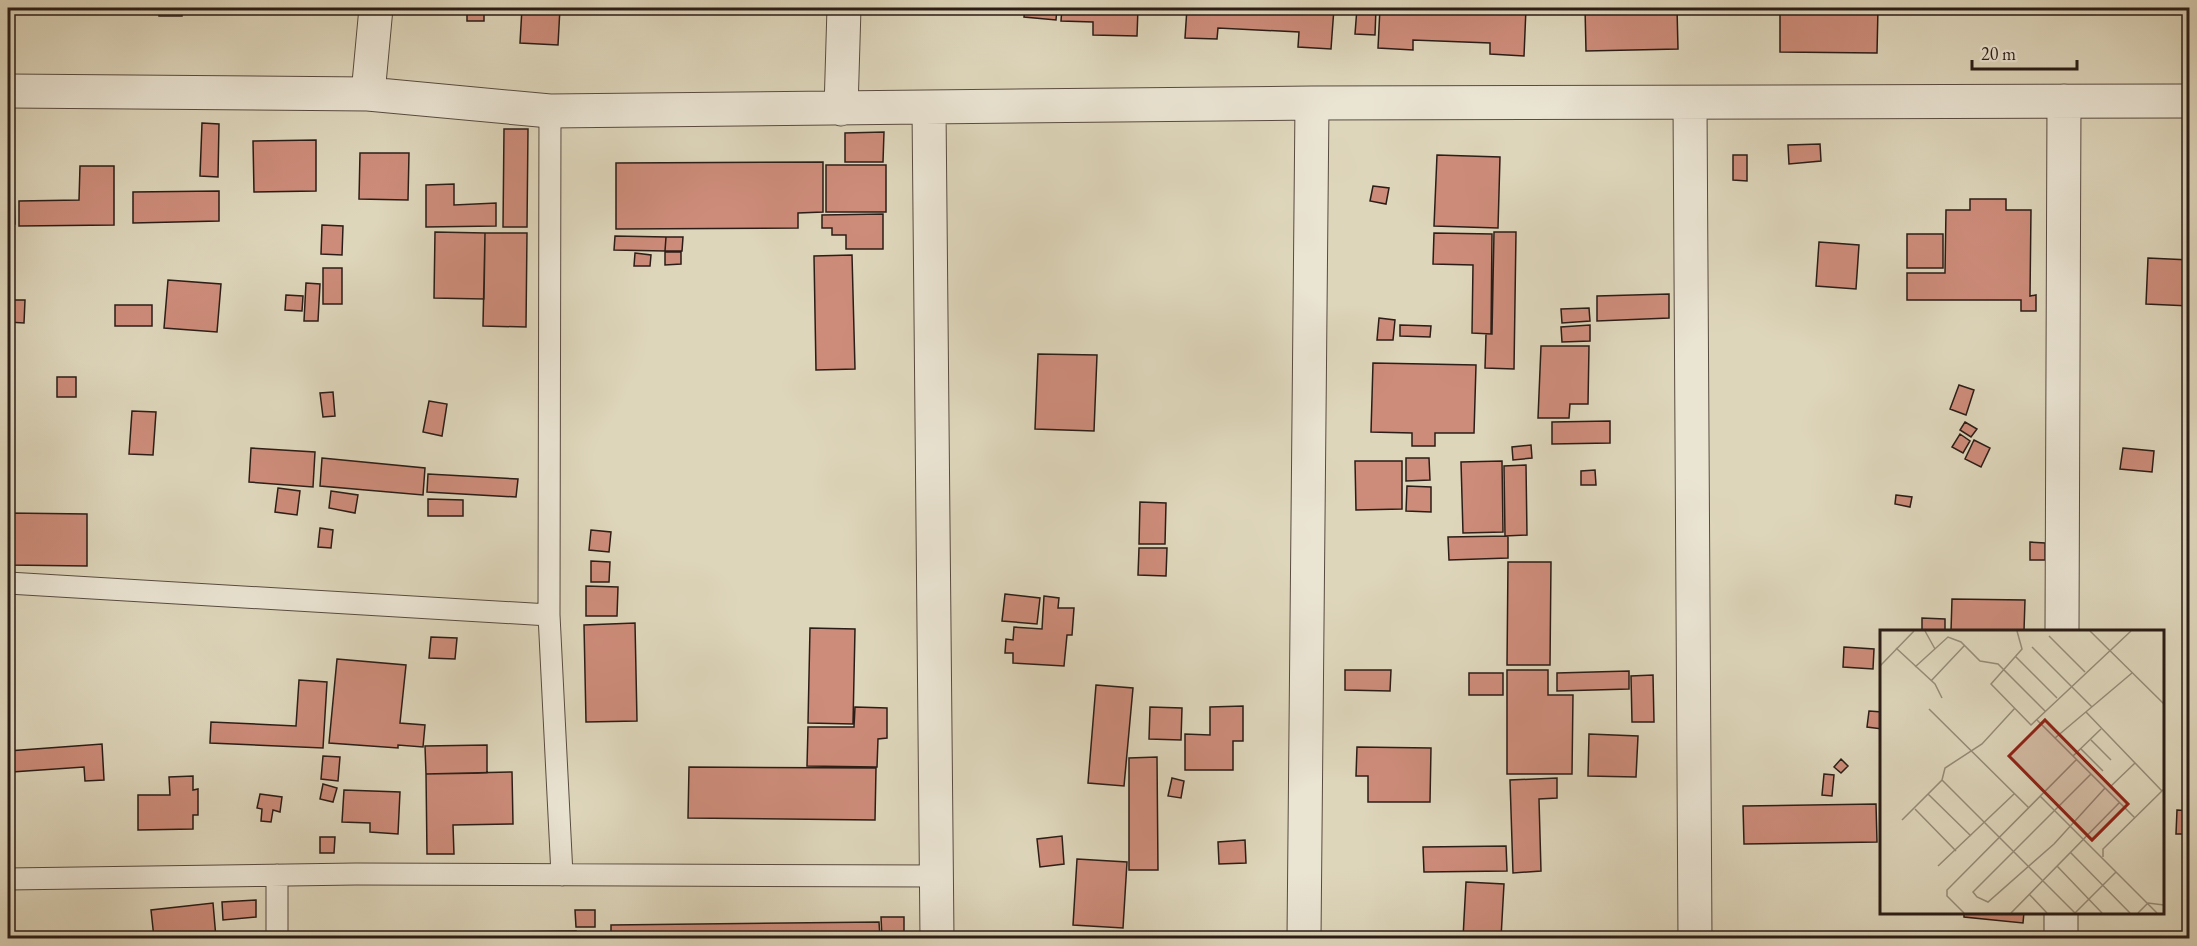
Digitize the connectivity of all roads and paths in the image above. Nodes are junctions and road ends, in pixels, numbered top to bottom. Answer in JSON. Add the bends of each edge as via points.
{"nodes":[{"id":1,"x":376,"y":8,"type":"edge"},
{"id":2,"x":844,"y":8,"type":"edge"},
{"id":3,"x":8,"y":91,"type":"edge"},
{"id":4,"x":368,"y":94,"type":"junction"},
{"id":5,"x":2064,"y":101,"type":"junction"},
{"id":6,"x":2190,"y":102,"type":"edge"},
{"id":7,"x":1312,"y":103,"type":"junction"},
{"id":8,"x":1690,"y":104,"type":"junction"},
{"id":9,"x":841,"y":109,"type":"junction"},
{"id":10,"x":929,"y":109,"type":"junction"},
{"id":11,"x":550,"y":111,"type":"junction"},
{"id":12,"x":8,"y":583,"type":"edge"},
{"id":13,"x":549,"y":615,"type":"junction"},
{"id":14,"x":2062,"y":630,"type":"edge"},
{"id":15,"x":277,"y":875,"type":"junction"},
{"id":16,"x":562,"y":876,"type":"junction"},
{"id":17,"x":936,"y":876,"type":"junction"},
{"id":18,"x":8,"y":879,"type":"edge"},
{"id":19,"x":2061,"y":913,"type":"edge"},
{"id":20,"x":277,"y":939,"type":"edge"},
{"id":21,"x":937,"y":939,"type":"edge"},
{"id":22,"x":1304,"y":939,"type":"edge"},
{"id":23,"x":1695,"y":939,"type":"edge"},
{"id":24,"x":2061,"y":939,"type":"edge"}],
"edges":[{"from":1,"to":4,"type":"street"},
{"from":2,"to":9,"type":"street"},
{"from":3,"to":4,"type":"street"},
{"from":4,"to":11,"type":"street"},
{"from":5,"to":6,"type":"street"},
{"from":5,"to":8,"type":"street"},
{"from":5,"to":14,"type":"street"},
{"from":7,"to":8,"type":"street"},
{"from":7,"to":10,"type":"street"},
{"from":7,"to":22,"type":"street"},
{"from":8,"to":23,"type":"street"},
{"from":9,"to":10,"type":"street"},
{"from":9,"to":11,"type":"street"},
{"from":10,"to":17,"type":"street"},
{"from":11,"to":13,"type":"lane"},
{"from":12,"to":13,"type":"lane"},
{"from":13,"to":16,"type":"lane"},
{"from":15,"to":16,"type":"lane"},
{"from":15,"to":18,"type":"lane"},
{"from":15,"to":20,"type":"lane"},
{"from":16,"to":17,"type":"lane"},
{"from":17,"to":21,"type":"street"},
{"from":19,"to":24,"type":"street"}]}
